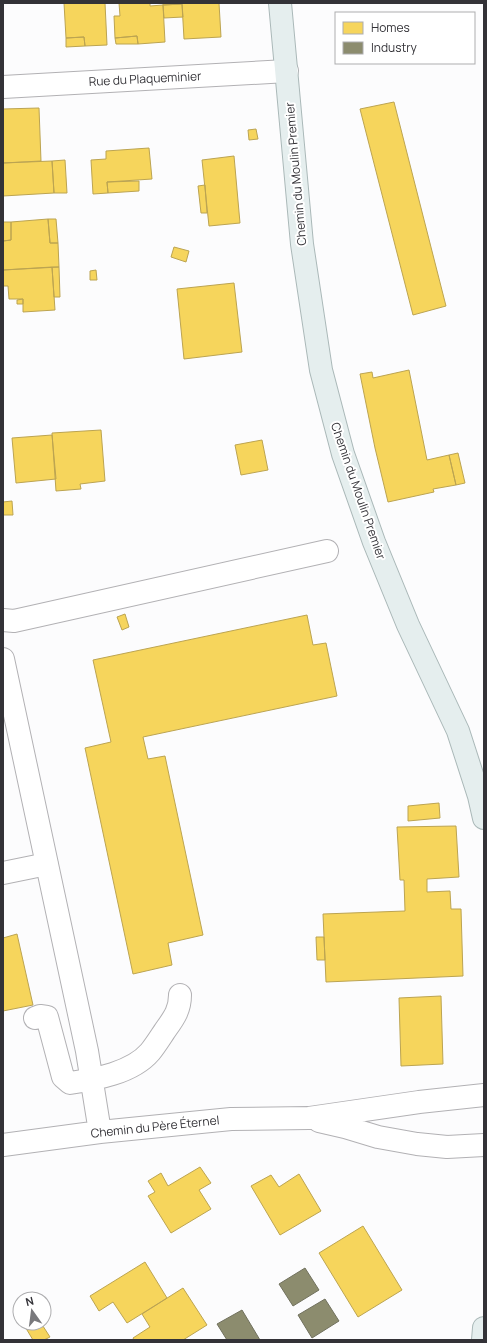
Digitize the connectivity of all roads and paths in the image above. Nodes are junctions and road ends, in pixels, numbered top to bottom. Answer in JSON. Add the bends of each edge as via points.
{"nodes":[{"id":1,"x":280,"y":3,"type":"edge"},
{"id":2,"x":287,"y":71,"type":"junction"},
{"id":3,"x":3,"y":87,"type":"edge"},
{"id":4,"x":327,"y":551,"type":"dead end"},
{"id":5,"x":3,"y":620,"type":"edge"},
{"id":6,"x":3,"y":659,"type":"edge"},
{"id":7,"x":484,"y":818,"type":"edge"},
{"id":8,"x":47,"y":864,"type":"junction"},
{"id":9,"x":3,"y":873,"type":"edge"},
{"id":10,"x":180,"y":995,"type":"dead end"},
{"id":11,"x":35,"y":1018,"type":"dead end"},
{"id":12,"x":92,"y":1080,"type":"junction"},
{"id":13,"x":484,"y":1094,"type":"edge"},
{"id":14,"x":308,"y":1118,"type":"junction"},
{"id":15,"x":100,"y":1132,"type":"junction"},
{"id":16,"x":3,"y":1145,"type":"edge"},
{"id":17,"x":484,"y":1146,"type":"edge"},
{"id":18,"x":484,"y":1328,"type":"edge"},
{"id":19,"x":483,"y":1340,"type":"edge"}],
"edges":[{"from":1,"to":2,"type":"main road","name":"Chemin du Moulin Premier"},
{"from":2,"to":3,"type":"street","name":"Rue du Plaqueminier"},
{"from":2,"to":7,"type":"main road","name":"Chemin du Moulin Premier","via":[[302,244],[323,378],[343,454],[374,542],[408,625],[458,731]]},
{"from":4,"to":5,"type":"street","via":[[14,621]]},
{"from":6,"to":8,"type":"street"},
{"from":8,"to":9,"type":"street"},
{"from":8,"to":12,"type":"street"},
{"from":10,"to":12,"type":"street","via":[[177,1013],[150,1053],[128,1068]]},
{"from":11,"to":12,"type":"street","via":[[47,1017],[63,1077],[70,1083]]},
{"from":12,"to":15,"type":"street"},
{"from":13,"to":14,"type":"street","name":"Chemin du Père Éternel"},
{"from":14,"to":15,"type":"street","name":"Chemin du Père Éternel","via":[[230,1119]]},
{"from":14,"to":17,"type":"street","name":"Chemin du Père Éternel","via":[[378,1137],[417,1144],[448,1147]]},
{"from":15,"to":16,"type":"street","name":"Chemin du Père Éternel"},
{"from":18,"to":19,"type":"main road"}]}
